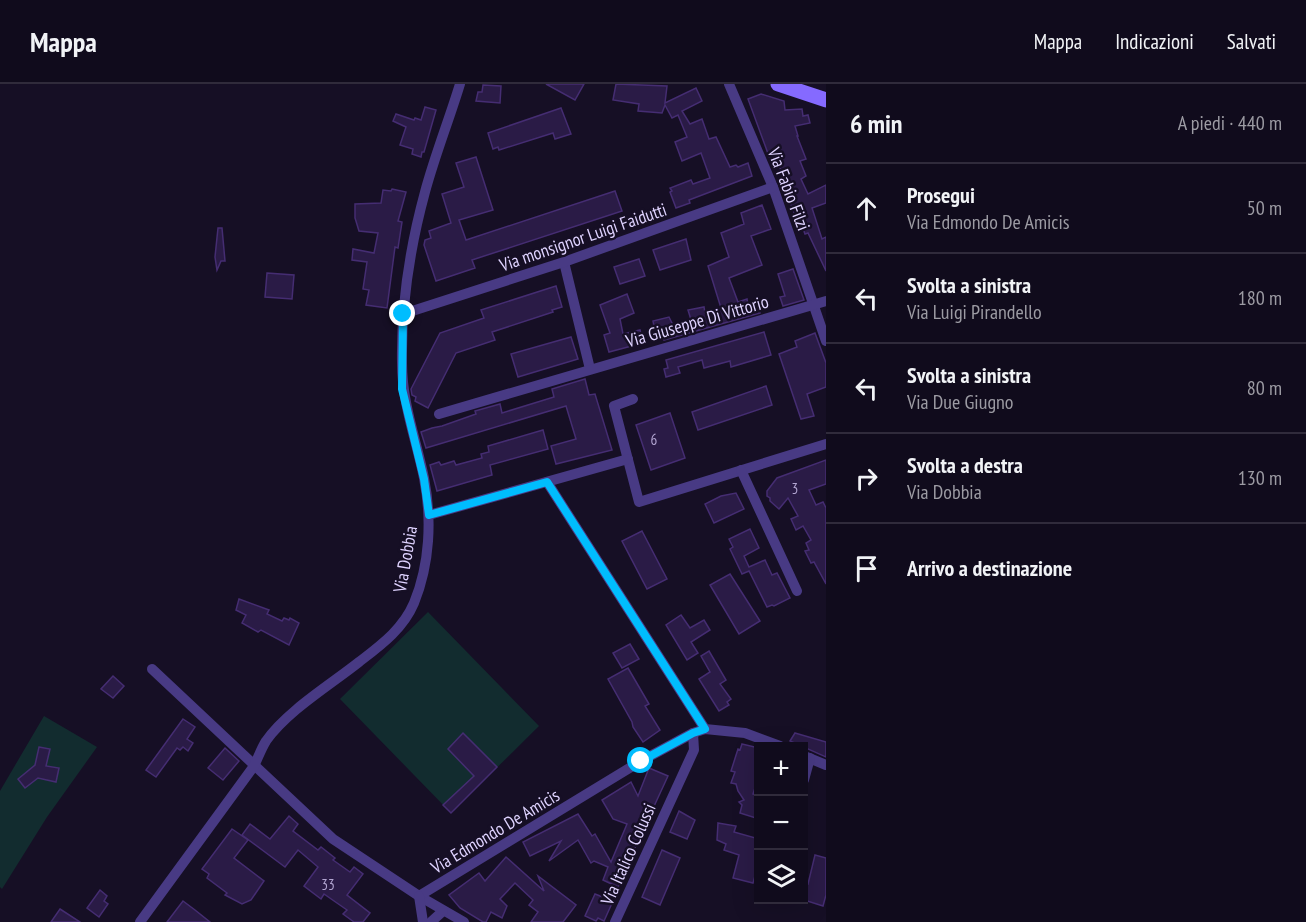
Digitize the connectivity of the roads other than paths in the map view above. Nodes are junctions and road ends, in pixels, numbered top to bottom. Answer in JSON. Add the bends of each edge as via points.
{"nodes":[{"id":1,"x":460,"y":84,"type":"edge"},
{"id":2,"x":729,"y":84,"type":"edge"},
{"id":3,"x":778,"y":84,"type":"edge"},
{"id":4,"x":826,"y":100,"type":"edge"},
{"id":5,"x":773,"y":187,"type":"junction"},
{"id":6,"x":564,"y":262,"type":"junction"},
{"id":7,"x":826,"y":301,"type":"edge"},
{"id":8,"x":813,"y":304,"type":"junction"},
{"id":9,"x":403,"y":314,"type":"junction"},
{"id":10,"x":826,"y":341,"type":"edge"},
{"id":11,"x":590,"y":369,"type":"junction"},
{"id":12,"x":633,"y":399,"type":"dead end"},
{"id":13,"x":439,"y":414,"type":"dead end"},
{"id":14,"x":826,"y":444,"type":"edge"},
{"id":15,"x":628,"y":459,"type":"junction"},
{"id":16,"x":741,"y":470,"type":"junction"},
{"id":17,"x":547,"y":482,"type":"junction"},
{"id":18,"x":429,"y":515,"type":"junction"},
{"id":19,"x":797,"y":591,"type":"dead end"},
{"id":20,"x":152,"y":669,"type":"dead end"},
{"id":21,"x":705,"y":729,"type":"junction"},
{"id":22,"x":693,"y":733,"type":"junction"},
{"id":23,"x":768,"y":742,"type":"edge"},
{"id":24,"x":808,"y":757,"type":"edge"},
{"id":25,"x":826,"y":765,"type":"edge"},
{"id":26,"x":254,"y":766,"type":"junction"},
{"id":27,"x":419,"y":896,"type":"junction"},
{"id":28,"x":443,"y":911,"type":"junction"},
{"id":29,"x":140,"y":922,"type":"edge"},
{"id":30,"x":423,"y":922,"type":"edge"},
{"id":31,"x":432,"y":922,"type":"edge"},
{"id":32,"x":464,"y":922,"type":"edge"},
{"id":33,"x":615,"y":922,"type":"edge"}],
"edges":[{"from":1,"to":9,"type":"street","name":"Via Dobbia","via":[[424,194]]},
{"from":2,"to":5,"type":"street","name":"Via Fabio Filzi"},
{"from":3,"to":4,"type":"street"},
{"from":5,"to":6,"type":"street","name":"Via monsignor Luigi Faidutti"},
{"from":5,"to":8,"type":"street","name":"Via Fabio Filzi"},
{"from":6,"to":9,"type":"street","name":"Via monsignor Luigi Faidutti"},
{"from":6,"to":11,"type":"street"},
{"from":7,"to":8,"type":"street","name":"Via Giuseppe Di Vittorio"},
{"from":8,"to":10,"type":"street","name":"Via Fabio Filzi"},
{"from":8,"to":11,"type":"street","name":"Via Giuseppe Di Vittorio"},
{"from":9,"to":18,"type":"street","name":"Via Dobbia","via":[[402,389]]},
{"from":11,"to":13,"type":"street","name":"Via Giuseppe Di Vittorio"},
{"from":12,"to":15,"type":"street","via":[[614,406]]},
{"from":14,"to":16,"type":"street"},
{"from":15,"to":16,"type":"street","via":[[639,502]]},
{"from":15,"to":17,"type":"street"},
{"from":16,"to":19,"type":"street"},
{"from":17,"to":18,"type":"street"},
{"from":17,"to":21,"type":"street"},
{"from":18,"to":26,"type":"street","name":"Via Dobbia","via":[[424,567],[414,603],[404,621],[391,637],[282,723],[266,741]]},
{"from":20,"to":26,"type":"street","name":"Via Edmondo De Amicis"},
{"from":21,"to":22,"type":"street","name":"Via Edmondo De Amicis"},
{"from":21,"to":23,"type":"street","name":"Via Edmondo De Amicis","via":[[746,733]]},
{"from":22,"to":27,"type":"street","name":"Via Edmondo De Amicis"},
{"from":22,"to":33,"type":"street","name":"Via Italico Colussi","via":[[694,750]]},
{"from":24,"to":25,"type":"street"},
{"from":26,"to":27,"type":"street","name":"Via Edmondo De Amicis","via":[[333,839]]},
{"from":26,"to":29,"type":"street","name":"Via Dobbia"},
{"from":27,"to":28,"type":"street"},
{"from":27,"to":30,"type":"street"},
{"from":28,"to":31,"type":"street"},
{"from":28,"to":32,"type":"street"}]}
